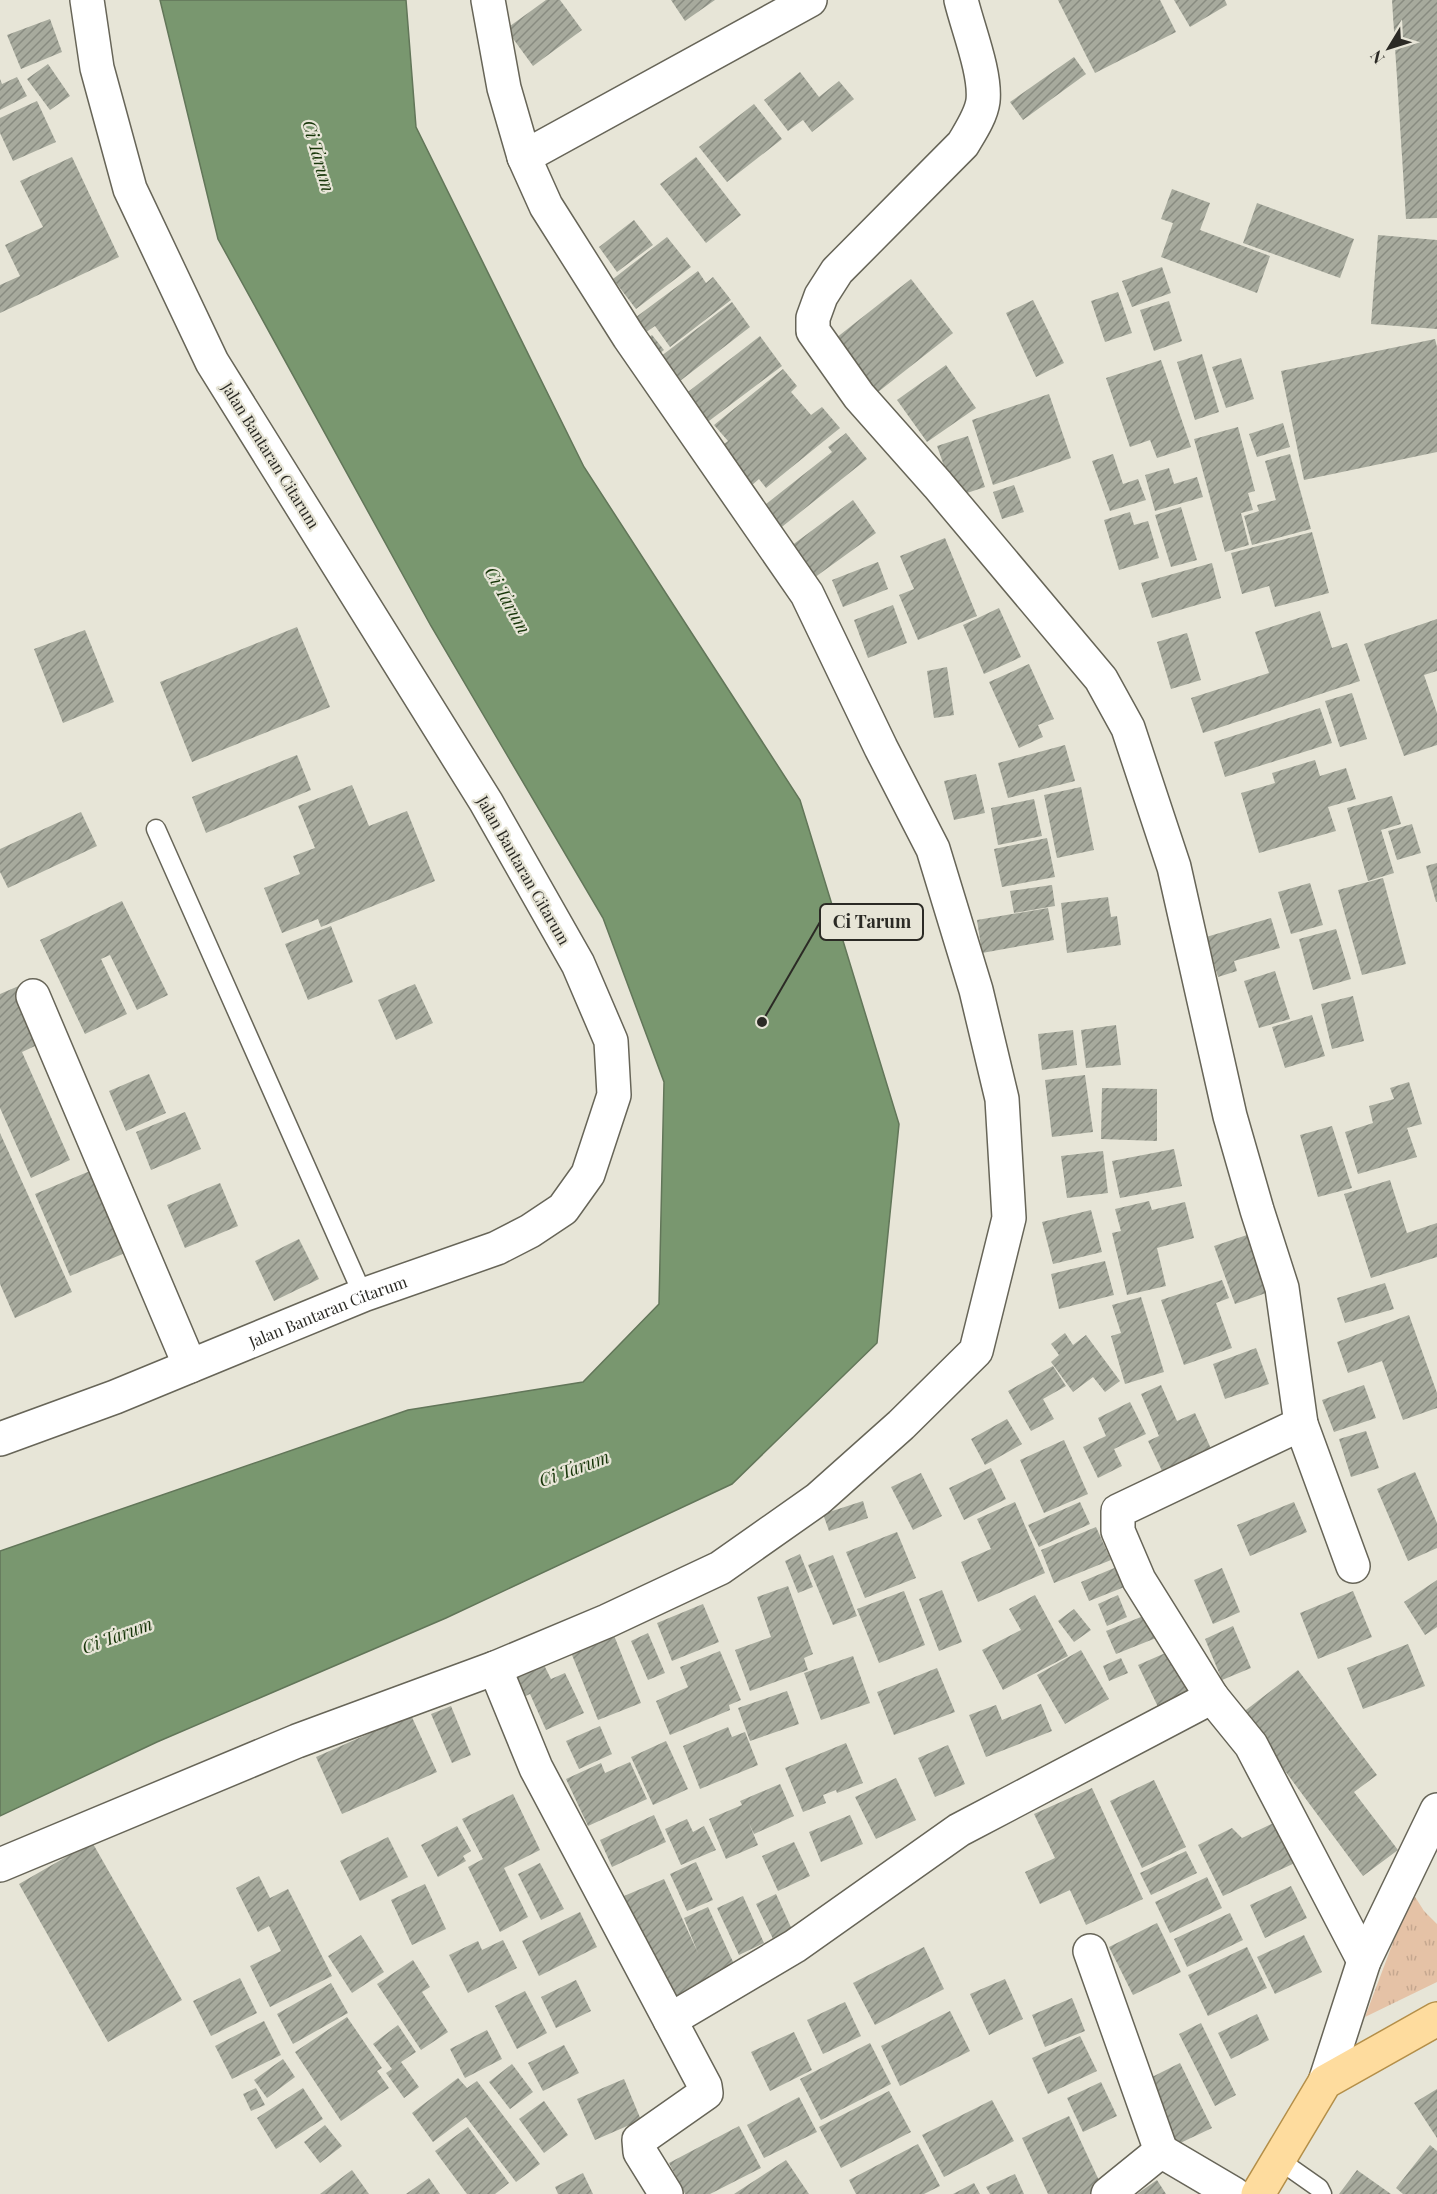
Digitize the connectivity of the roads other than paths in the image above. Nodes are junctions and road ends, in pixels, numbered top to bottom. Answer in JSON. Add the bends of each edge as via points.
{"nodes":[{"id":1,"x":87,"y":0,"type":"edge"},
{"id":2,"x":488,"y":0,"type":"edge"},
{"id":3,"x":810,"y":0,"type":"edge"},
{"id":4,"x":961,"y":0,"type":"edge"},
{"id":5,"x":524,"y":157,"type":"junction"},
{"id":6,"x":156,"y":830,"type":"dead end"},
{"id":7,"x":33,"y":996,"type":"dead end"},
{"id":8,"x":363,"y":1295,"type":"junction"},
{"id":9,"x":190,"y":1366,"type":"junction"},
{"id":10,"x":1301,"y":1424,"type":"junction"},
{"id":11,"x":0,"y":1438,"type":"edge"},
{"id":12,"x":1353,"y":1566,"type":"dead end"},
{"id":13,"x":495,"y":1668,"type":"junction"},
{"id":14,"x":1212,"y":1697,"type":"junction"},
{"id":15,"x":1437,"y":1810,"type":"edge"},
{"id":16,"x":0,"y":1865,"type":"edge"},
{"id":17,"x":1090,"y":1951,"type":"dead end"},
{"id":18,"x":1364,"y":1962,"type":"junction"},
{"id":19,"x":1437,"y":2019,"type":"edge"},
{"id":20,"x":670,"y":2020,"type":"junction"},
{"id":21,"x":1325,"y":2082,"type":"junction"},
{"id":22,"x":1161,"y":2151,"type":"junction"},
{"id":23,"x":1279,"y":2160,"type":"junction"},
{"id":24,"x":666,"y":2194,"type":"edge"},
{"id":25,"x":1108,"y":2194,"type":"edge"},
{"id":26,"x":1234,"y":2194,"type":"edge"},
{"id":27,"x":1258,"y":2194,"type":"edge"},
{"id":28,"x":1322,"y":2194,"type":"edge"}],
"edges":[{"from":1,"to":8,"type":"street","name":"Jalan Bantaran Citarum","via":[[97,68],[130,189],[212,362],[486,802],[578,964],[611,1041],[614,1095],[588,1174],[563,1209],[496,1248]]},
{"from":2,"to":5,"type":"street","via":[[504,88]]},
{"from":3,"to":5,"type":"street"},
{"from":4,"to":10,"type":"street","via":[[981,72],[983,102],[973,126],[963,144],[837,271],[821,296],[813,331],[859,396],[1101,679],[1128,728],[1174,867],[1230,1116],[1282,1288]]},
{"from":5,"to":13,"type":"street","via":[[546,206],[629,337],[807,594],[933,849],[976,990],[1002,1099],[1009,1218],[976,1351],[902,1425],[826,1492],[720,1568]]},
{"from":6,"to":8,"type":"lane"},
{"from":7,"to":9,"type":"street"},
{"from":8,"to":9,"type":"street","name":"Jalan Bantaran Citarum"},
{"from":9,"to":11,"type":"street","name":"Jalan Bantaran Citarum"},
{"from":10,"to":12,"type":"street"},
{"from":10,"to":14,"type":"street","via":[[1118,1510],[1118,1531],[1139,1580]]},
{"from":13,"to":16,"type":"street","via":[[297,1741]]},
{"from":13,"to":20,"type":"street","via":[[536,1768]]},
{"from":14,"to":18,"type":"street","via":[[1251,1745]]},
{"from":14,"to":20,"type":"street","via":[[959,1830],[795,1946]]},
{"from":15,"to":18,"type":"street"},
{"from":17,"to":22,"type":"street"},
{"from":18,"to":21,"type":"street"},
{"from":19,"to":21,"type":"main road"},
{"from":20,"to":24,"type":"street","via":[[706,2093],[639,2140],[639,2151]]},
{"from":21,"to":23,"type":"main road"},
{"from":22,"to":25,"type":"street"},
{"from":22,"to":26,"type":"street"},
{"from":23,"to":27,"type":"main road"},
{"from":23,"to":28,"type":"lane"}]}
